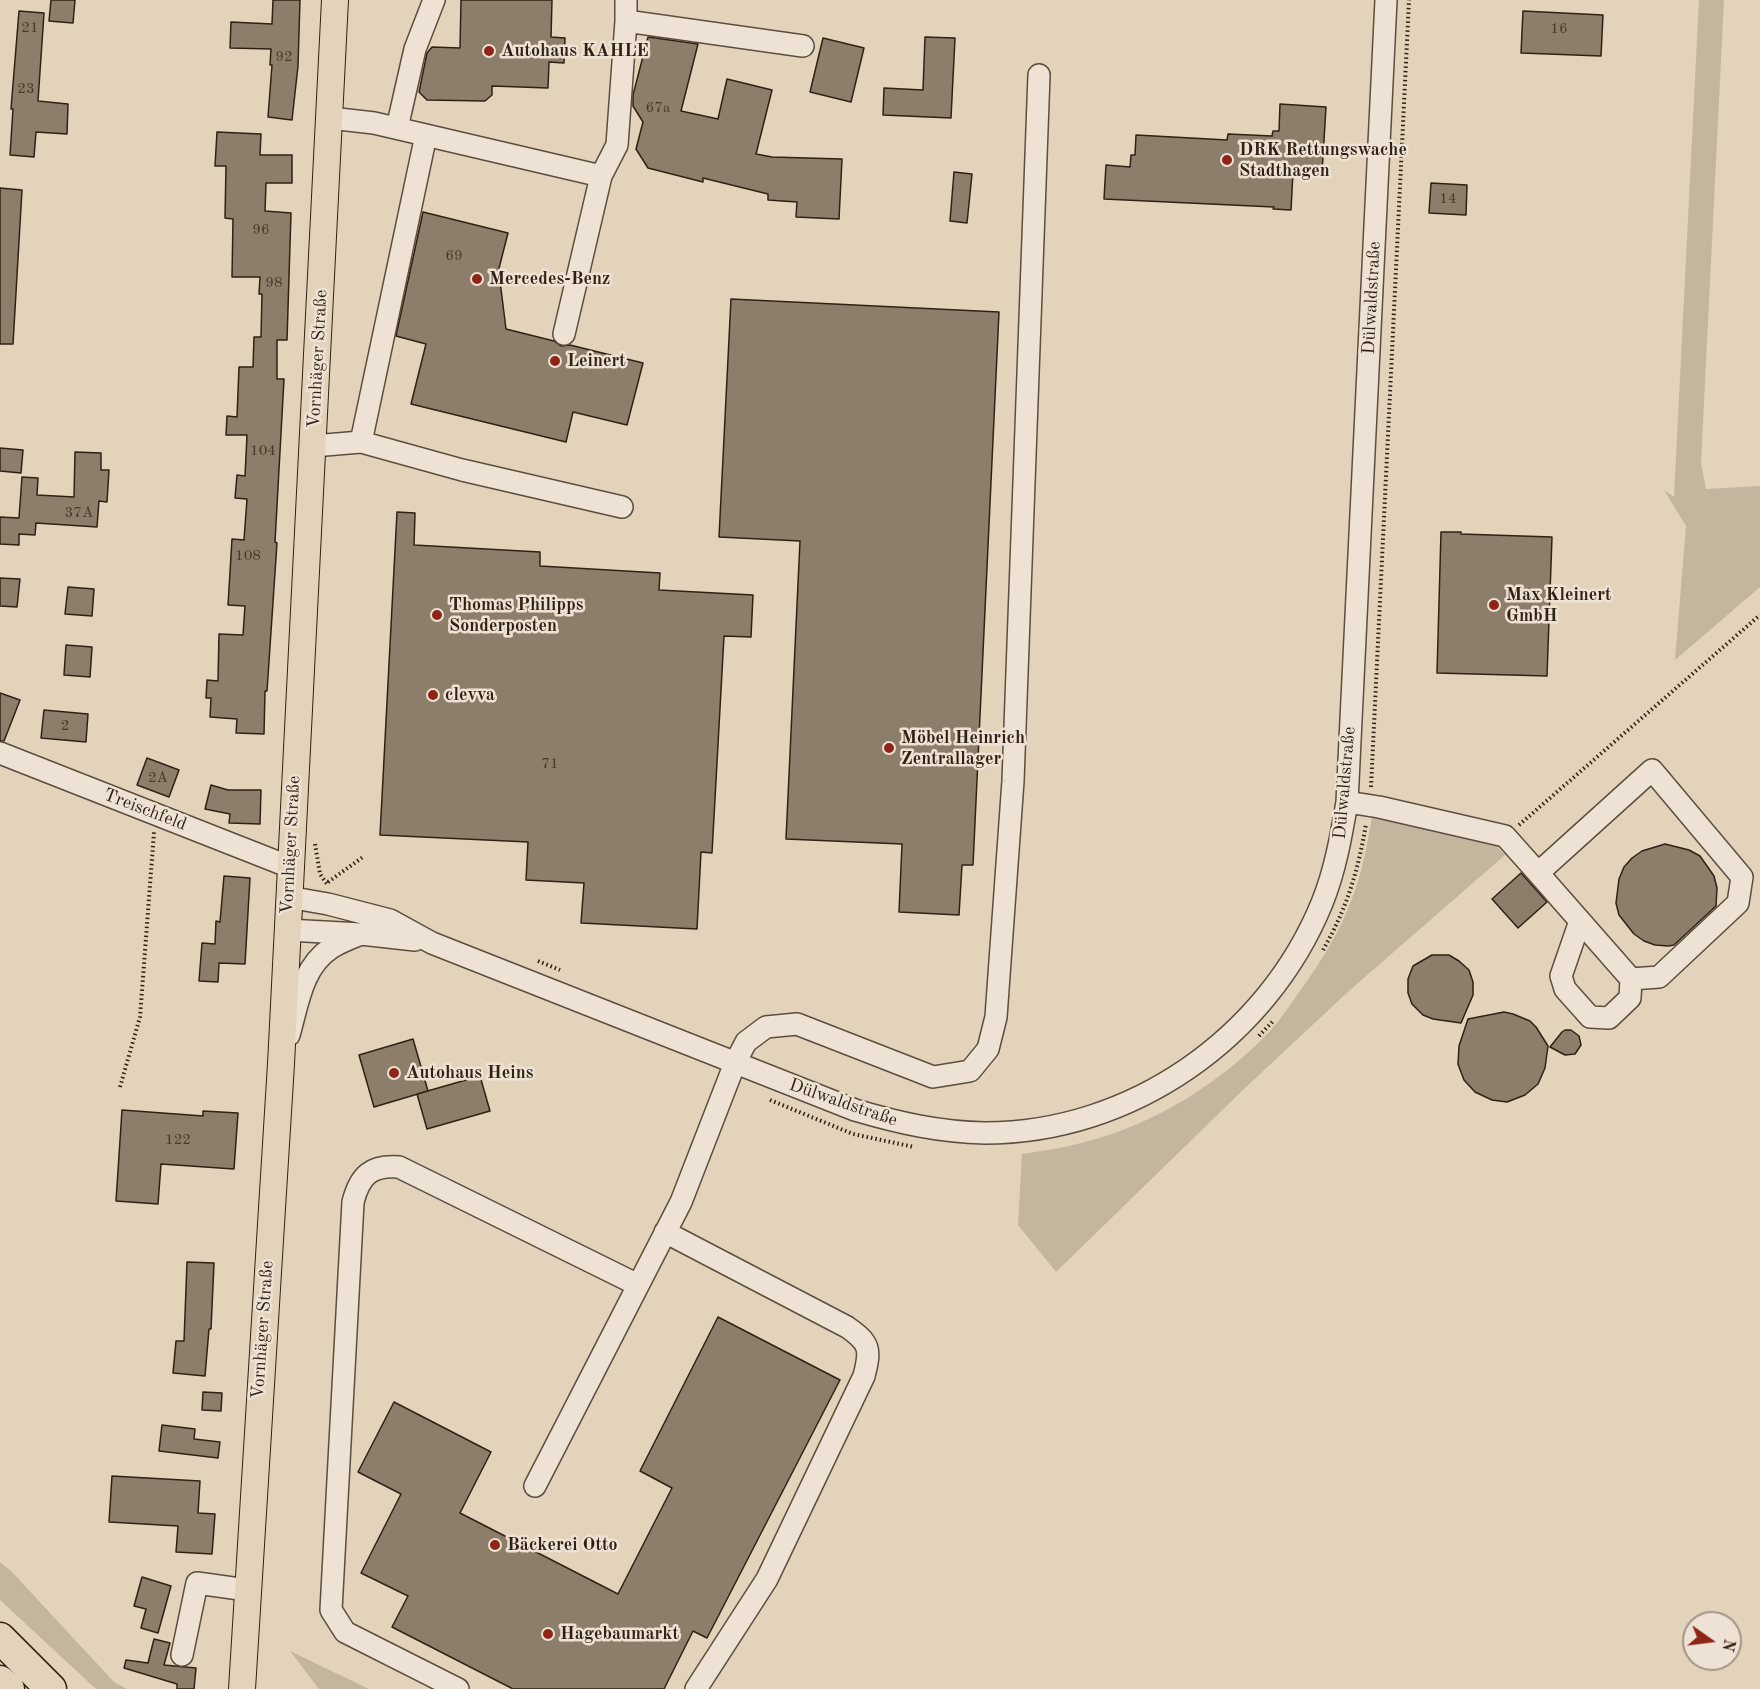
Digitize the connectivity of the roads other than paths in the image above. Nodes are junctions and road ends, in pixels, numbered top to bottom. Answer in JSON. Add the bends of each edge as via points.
{"nodes":[{"id":1,"x":335,"y":0,"type":"edge"},
{"id":2,"x":434,"y":0,"type":"edge"},
{"id":3,"x":1386,"y":0,"type":"edge"},
{"id":4,"x":626,"y":10,"type":"edge"},
{"id":5,"x":803,"y":46,"type":"dead end"},
{"id":6,"x":1039,"y":75,"type":"dead end"},
{"id":7,"x":330,"y":118,"type":"junction"},
{"id":8,"x":397,"y":128,"type":"junction"},
{"id":9,"x":426,"y":135,"type":"junction"},
{"id":10,"x":601,"y":176,"type":"junction"},
{"id":11,"x":564,"y":334,"type":"dead end"},
{"id":12,"x":361,"y":442,"type":"junction"},
{"id":13,"x":313,"y":446,"type":"junction"},
{"id":14,"x":622,"y":507,"type":"dead end"},
{"id":15,"x":0,"y":753,"type":"edge"},
{"id":16,"x":1347,"y":802,"type":"junction"},
{"id":17,"x":290,"y":867,"type":"junction"},
{"id":18,"x":1538,"y":873,"type":"junction"},
{"id":19,"x":288,"y":897,"type":"junction"},
{"id":20,"x":1580,"y":921,"type":"junction"},
{"id":21,"x":287,"y":930,"type":"junction"},
{"id":22,"x":361,"y":934,"type":"junction"},
{"id":23,"x":432,"y":943,"type":"junction"},
{"id":24,"x":1631,"y":979,"type":"junction"},
{"id":25,"x":735,"y":1063,"type":"junction"},
{"id":26,"x":281,"y":1064,"type":"junction"},
{"id":27,"x":665,"y":1232,"type":"junction"},
{"id":28,"x":638,"y":1285,"type":"junction"},
{"id":29,"x":535,"y":1486,"type":"dead end"},
{"id":30,"x":247,"y":1590,"type":"junction"},
{"id":31,"x":0,"y":1638,"type":"edge"},
{"id":32,"x":183,"y":1655,"type":"dead end"},
{"id":33,"x":0,"y":1681,"type":"edge"},
{"id":34,"x":9,"y":1689,"type":"edge"},
{"id":35,"x":51,"y":1689,"type":"edge"},
{"id":36,"x":242,"y":1689,"type":"edge"},
{"id":37,"x":458,"y":1689,"type":"edge"},
{"id":38,"x":696,"y":1689,"type":"edge"}],
"edges":[{"from":1,"to":7,"type":"main road","name":"Vornhäger Straße"},
{"from":2,"to":8,"type":"street","via":[[415,49]]},
{"from":3,"to":16,"type":"street","name":"Dülwaldstraße"},
{"from":4,"to":5,"type":"street"},
{"from":4,"to":10,"type":"street","via":[[617,145]]},
{"from":6,"to":25,"type":"street","via":[[1014,781],[996,1017],[988,1049],[970,1071],[933,1077],[797,1024],[766,1027],[746,1042]]},
{"from":7,"to":8,"type":"street"},
{"from":7,"to":13,"type":"main road","name":"Vornhäger Straße"},
{"from":8,"to":9,"type":"street"},
{"from":9,"to":10,"type":"street"},
{"from":9,"to":12,"type":"street"},
{"from":10,"to":11,"type":"street"},
{"from":12,"to":13,"type":"street"},
{"from":12,"to":14,"type":"street"},
{"from":13,"to":17,"type":"main road","name":"Vornhäger Straße"},
{"from":15,"to":17,"type":"street","name":"Treischfeld"},
{"from":16,"to":18,"type":"street","via":[[1505,836]]},
{"from":16,"to":25,"type":"street","name":"Dülwaldstraße","via":[[1338,854],[1321,904],[1298,952],[1268,996],[1230,1036],[1187,1071],[1134,1100],[1082,1119],[1031,1130],[945,1131],[904,1125],[855,1110]]},
{"from":17,"to":19,"type":"main road","name":"Vornhäger Straße"},
{"from":18,"to":20,"type":"street"},
{"from":18,"to":24,"type":"street","via":[[1652,770],[1742,877],[1738,903],[1659,977]]},
{"from":19,"to":21,"type":"main road","name":"Vornhäger Straße"},
{"from":19,"to":23,"type":"street","name":"Dülwaldstraße","via":[[390,920]]},
{"from":20,"to":24,"type":"street"},
{"from":20,"to":24,"type":"street","via":[[1561,976],[1565,989],[1590,1017],[1609,1018],[1629,998]]},
{"from":21,"to":22,"type":"street","name":"Dülwaldstraße"},
{"from":21,"to":26,"type":"main road","name":"Vornhäger Straße"},
{"from":22,"to":23,"type":"street","name":"Dülwaldstraße"},
{"from":22,"to":26,"type":"street","via":[[331,948],[313,965],[304,982]]},
{"from":23,"to":25,"type":"street","name":"Dülwaldstraße"},
{"from":25,"to":27,"type":"street","via":[[681,1202]]},
{"from":26,"to":30,"type":"main road","name":"Vornhäger Straße"},
{"from":27,"to":28,"type":"street"},
{"from":27,"to":38,"type":"street","via":[[847,1327],[867,1344],[869,1358],[864,1376],[767,1579]]},
{"from":28,"to":29,"type":"street"},
{"from":28,"to":37,"type":"street","via":[[399,1167],[383,1166],[367,1174],[357,1186],[353,1202],[331,1610],[345,1632]]},
{"from":30,"to":32,"type":"street","via":[[197,1584]]},
{"from":30,"to":36,"type":"main road","name":"Vornhäger Straße"},
{"from":31,"to":35,"type":"highway"},
{"from":33,"to":34,"type":"highway"}]}
